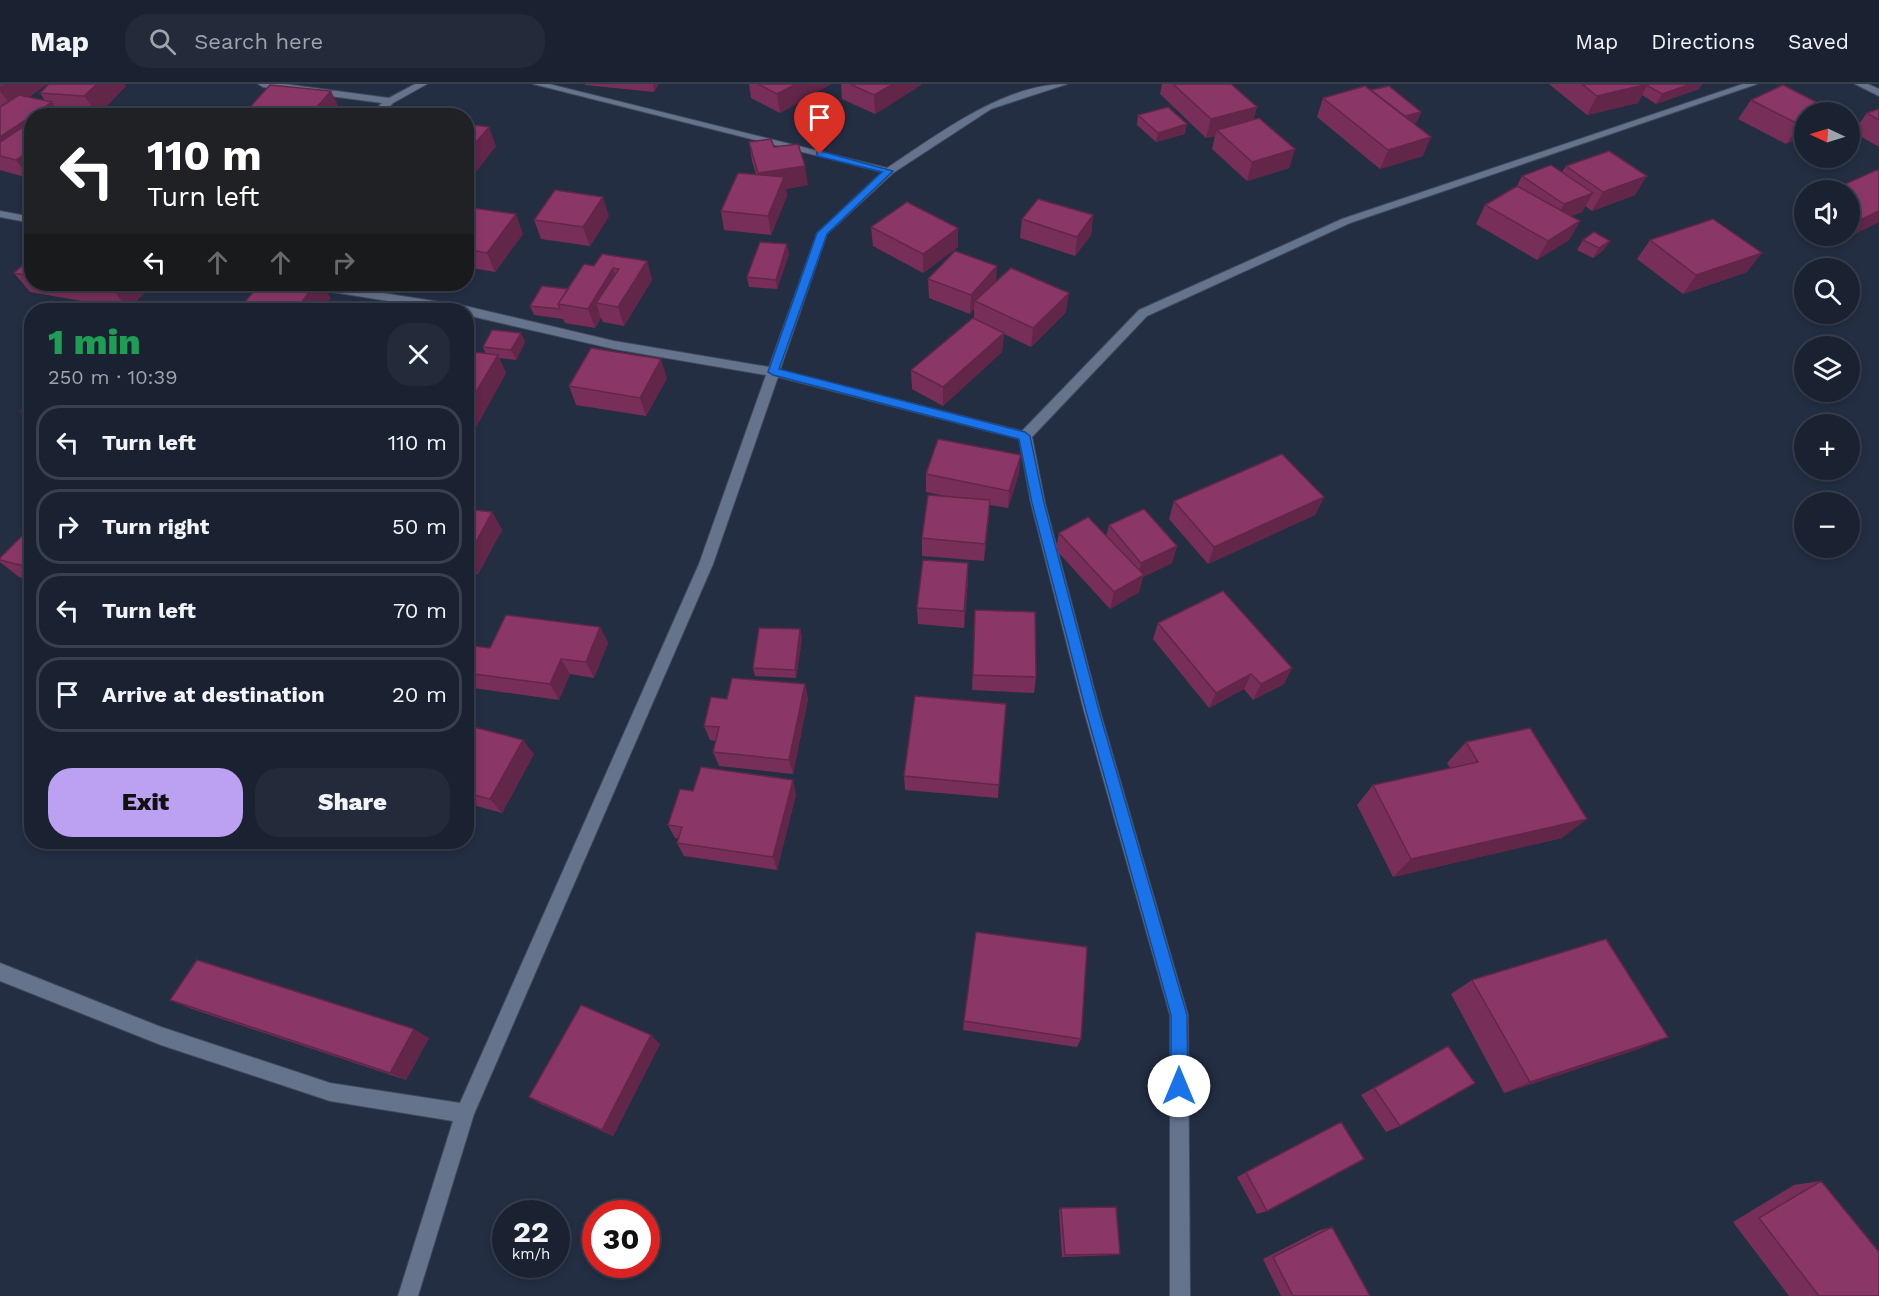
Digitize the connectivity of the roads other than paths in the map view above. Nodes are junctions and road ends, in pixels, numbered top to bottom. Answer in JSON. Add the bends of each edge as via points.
{"nodes":[{"id":1,"x":263,"y":84,"type":"edge"},
{"id":2,"x":422,"y":84,"type":"edge"},
{"id":3,"x":538,"y":84,"type":"edge"},
{"id":4,"x":1062,"y":84,"type":"edge"},
{"id":5,"x":1752,"y":84,"type":"edge"},
{"id":6,"x":1860,"y":84,"type":"edge"},
{"id":7,"x":1879,"y":93,"type":"edge"},
{"id":8,"x":390,"y":101,"type":"junction"},
{"id":9,"x":383,"y":108,"type":"edge"},
{"id":10,"x":889,"y":171,"type":"junction"},
{"id":11,"x":0,"y":214,"type":"edge"},
{"id":12,"x":24,"y":218,"type":"edge"},
{"id":13,"x":350,"y":291,"type":"edge"},
{"id":14,"x":392,"y":298,"type":"junction"},
{"id":15,"x":387,"y":303,"type":"edge"},
{"id":16,"x":420,"y":303,"type":"edge"},
{"id":17,"x":474,"y":313,"type":"edge"},
{"id":18,"x":773,"y":372,"type":"junction"},
{"id":19,"x":1025,"y":436,"type":"junction"},
{"id":20,"x":0,"y":972,"type":"edge"},
{"id":21,"x":465,"y":1113,"type":"junction"},
{"id":22,"x":408,"y":1296,"type":"edge"},
{"id":23,"x":1180,"y":1296,"type":"edge"}],
"edges":[{"from":1,"to":8,"type":"street"},
{"from":2,"to":8,"type":"street"},
{"from":3,"to":10,"type":"street"},
{"from":4,"to":10,"type":"street","via":[[988,107]]},
{"from":5,"to":19,"type":"street","via":[[1347,221],[1143,313]]},
{"from":6,"to":7,"type":"street"},
{"from":8,"to":9,"type":"street"},
{"from":10,"to":18,"type":"street","via":[[822,233]]},
{"from":11,"to":12,"type":"street"},
{"from":13,"to":14,"type":"street"},
{"from":14,"to":15,"type":"street"},
{"from":14,"to":16,"type":"street"},
{"from":17,"to":18,"type":"street","via":[[614,345]]},
{"from":18,"to":19,"type":"street"},
{"from":18,"to":21,"type":"street","via":[[706,564]]},
{"from":19,"to":23,"type":"street","via":[[1038,503],[1089,699],[1179,1015]]},
{"from":20,"to":21,"type":"street","via":[[161,1036],[330,1092]]},
{"from":21,"to":22,"type":"street"}]}
